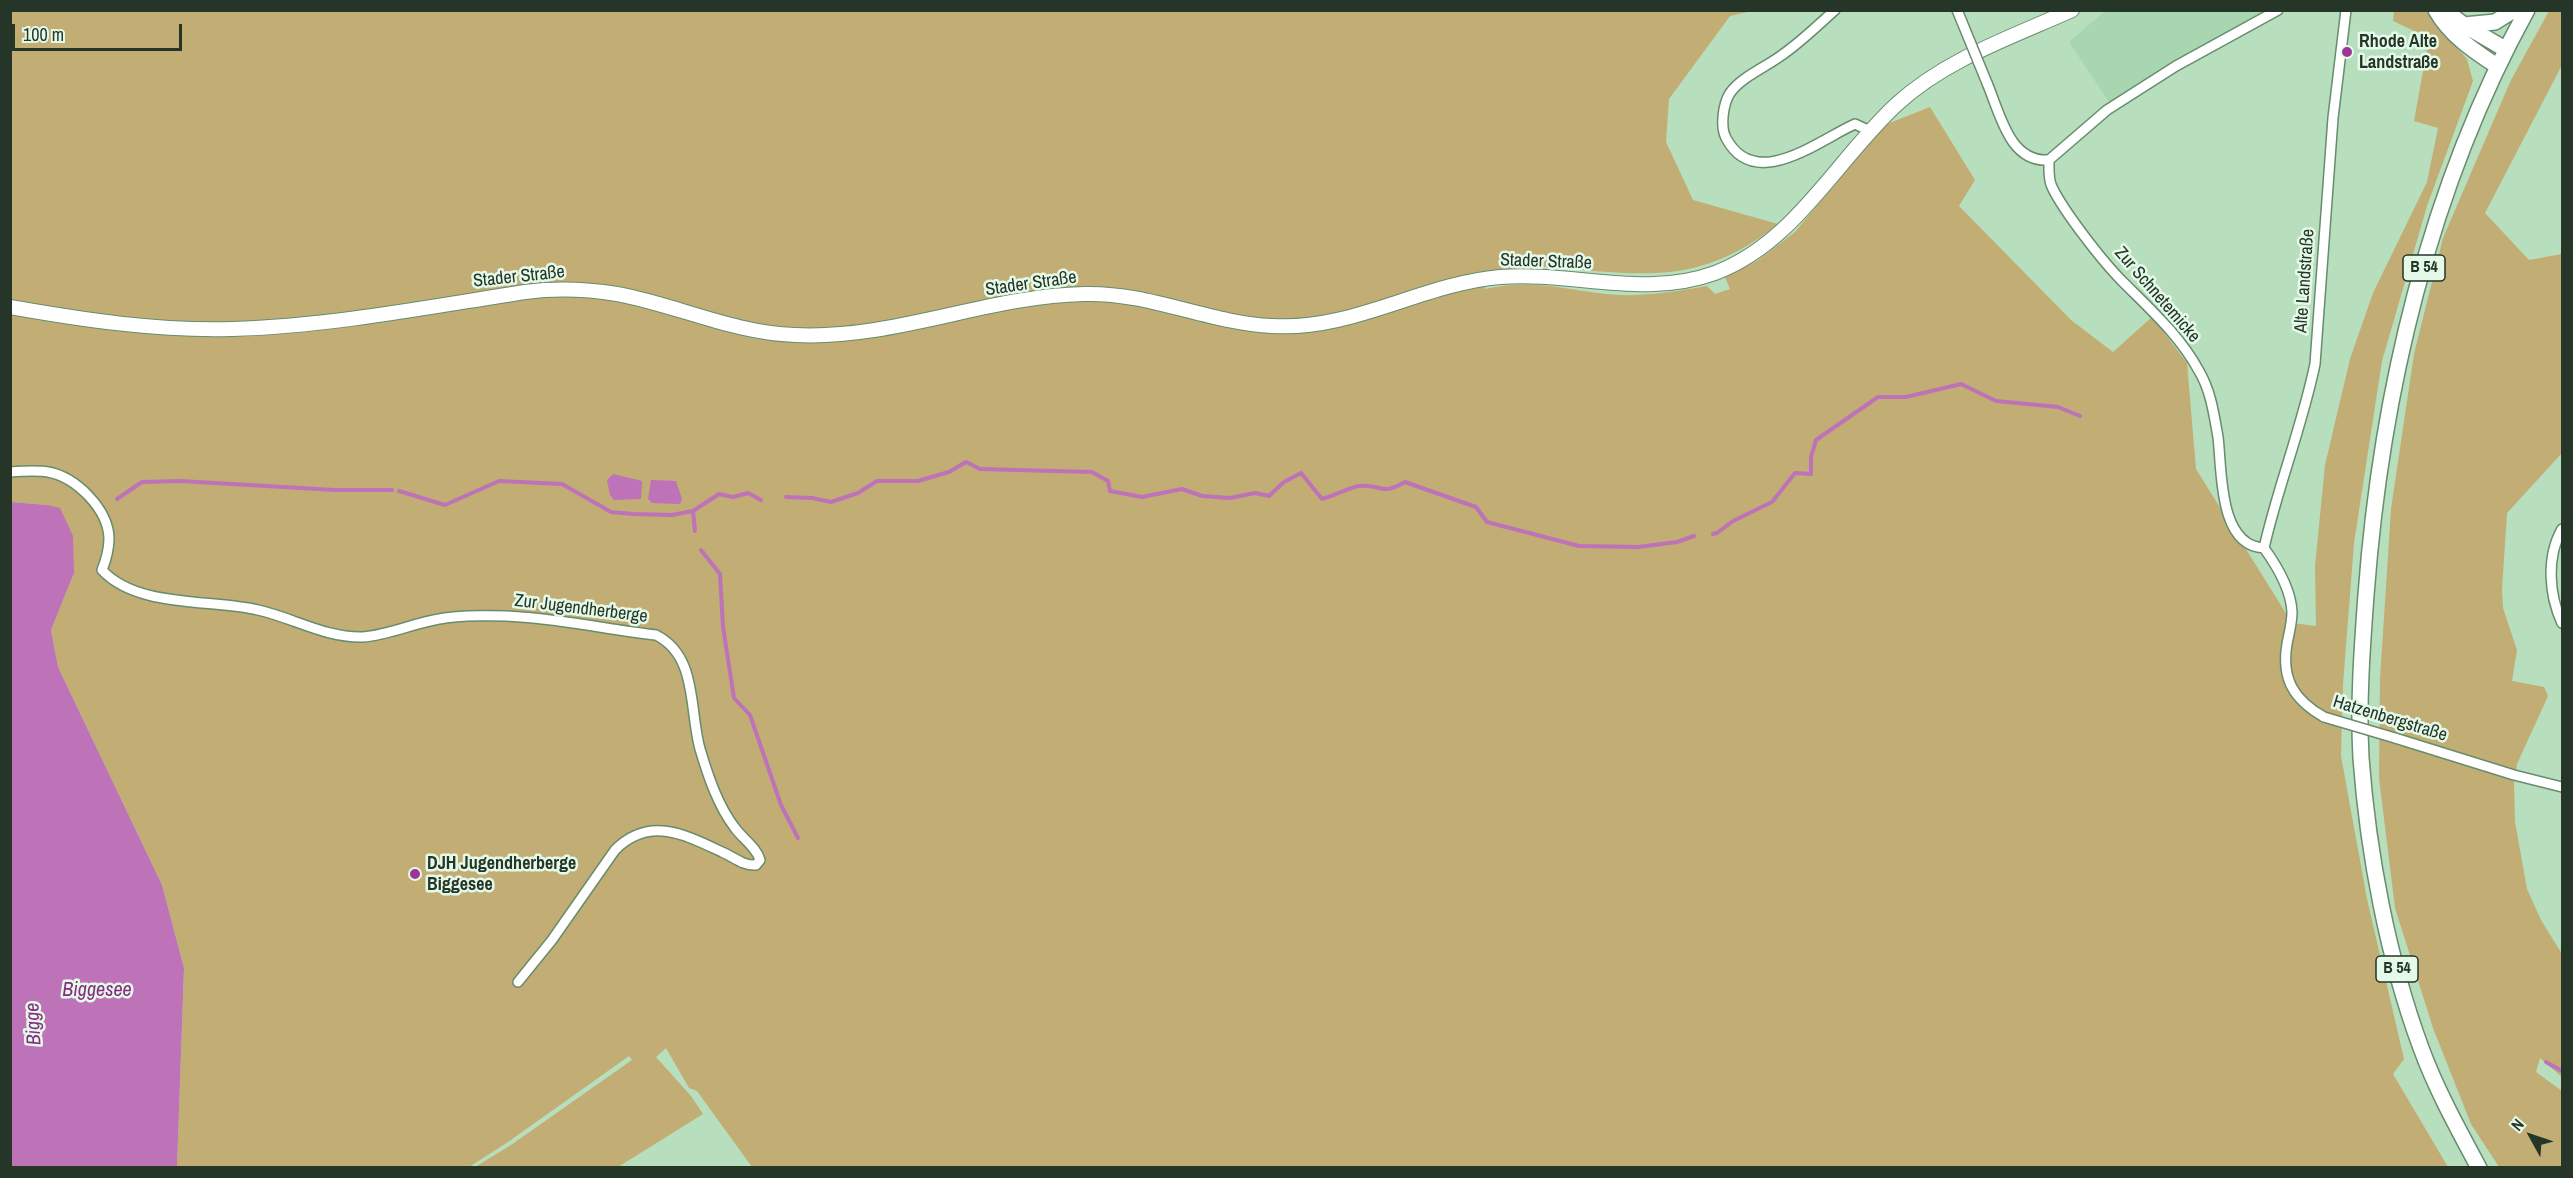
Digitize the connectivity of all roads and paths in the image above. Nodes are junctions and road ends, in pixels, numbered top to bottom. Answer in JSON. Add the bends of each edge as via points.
{"nodes":[{"id":1,"x":1835,"y":10,"type":"edge"},
{"id":2,"x":1957,"y":10,"type":"edge"},
{"id":3,"x":2072,"y":10,"type":"edge"},
{"id":4,"x":2278,"y":10,"type":"edge"},
{"id":5,"x":2346,"y":10,"type":"edge"},
{"id":6,"x":2436,"y":10,"type":"edge"},
{"id":7,"x":2444,"y":10,"type":"edge"},
{"id":8,"x":2514,"y":10,"type":"edge"},
{"id":9,"x":2527,"y":10,"type":"edge"},
{"id":10,"x":2464,"y":26,"type":"junction"},
{"id":11,"x":2505,"y":49,"type":"junction"},
{"id":12,"x":2497,"y":66,"type":"junction"},
{"id":13,"x":1870,"y":131,"type":"junction"},
{"id":14,"x":2049,"y":160,"type":"junction"},
{"id":15,"x":10,"y":307,"type":"edge"},
{"id":16,"x":10,"y":472,"type":"edge"},
{"id":17,"x":2562,"y":529,"type":"edge"},
{"id":18,"x":2264,"y":548,"type":"junction"},
{"id":19,"x":2562,"y":623,"type":"edge"},
{"id":20,"x":2562,"y":787,"type":"edge"},
{"id":21,"x":518,"y":982,"type":"dead end"},
{"id":22,"x":2479,"y":1167,"type":"edge"}],
"edges":[{"from":1,"to":13,"type":"street","via":[[1729,94],[1723,113],[1724,135],[1743,156],[1757,162],[1782,162],[1855,124]]},
{"from":2,"to":14,"type":"street","bridge":true,"via":[[2013,144],[2030,159]]},
{"from":3,"to":13,"type":"street","name":"Stader Straße","via":[[1943,70],[1899,102]]},
{"from":4,"to":14,"type":"street","via":[[2176,66],[2107,110]]},
{"from":5,"to":18,"type":"street","name":"Alte Landstraße","via":[[2332,118],[2315,364]]},
{"from":6,"to":12,"type":"main road","via":[[2459,39]]},
{"from":7,"to":10,"type":"main road"},
{"from":8,"to":10,"type":"main road","via":[[2495,22]]},
{"from":9,"to":11,"type":"main road"},
{"from":10,"to":11,"type":"main road"},
{"from":11,"to":12,"type":"main road","number":"B 54"},
{"from":12,"to":22,"type":"main road","number":"B 54","via":[[2448,188],[2401,352],[2378,477],[2361,652],[2361,757],[2385,918],[2421,1049]]},
{"from":13,"to":15,"type":"street","name":"Stader Straße","via":[[1788,226],[1762,248],[1714,273],[1681,282],[1643,285],[1543,276],[1484,279],[1358,317],[1299,327],[1252,325],[1144,299],[1084,294],[1045,297],[865,331],[798,336],[742,328],[620,295],[582,290],[551,289],[336,321],[230,329],[135,326]]},
{"from":14,"to":18,"type":"street","name":"Zur Schnetemicke","via":[[2052,186],[2077,224],[2121,280],[2163,321],[2200,372],[2211,401],[2226,510],[2243,539],[2253,548]]},
{"from":16,"to":21,"type":"street","name":"Zur Jugendherberge","via":[[50,472],[83,491],[96,504],[109,536],[102,570],[113,582],[146,594],[258,610],[314,630],[345,636],[364,637],[441,618],[520,617],[656,635],[670,642],[685,665],[700,748],[718,800],[760,860],[756,865],[748,865],[664,830],[627,838]]},
{"from":17,"to":19,"type":"street","via":[[2553,553],[2552,580],[2554,606]]},
{"from":18,"to":20,"type":"street","name":"Hatzenbergstraße","bridge":true,"via":[[2278,568],[2292,610],[2286,677],[2301,702],[2324,717]]}]}
